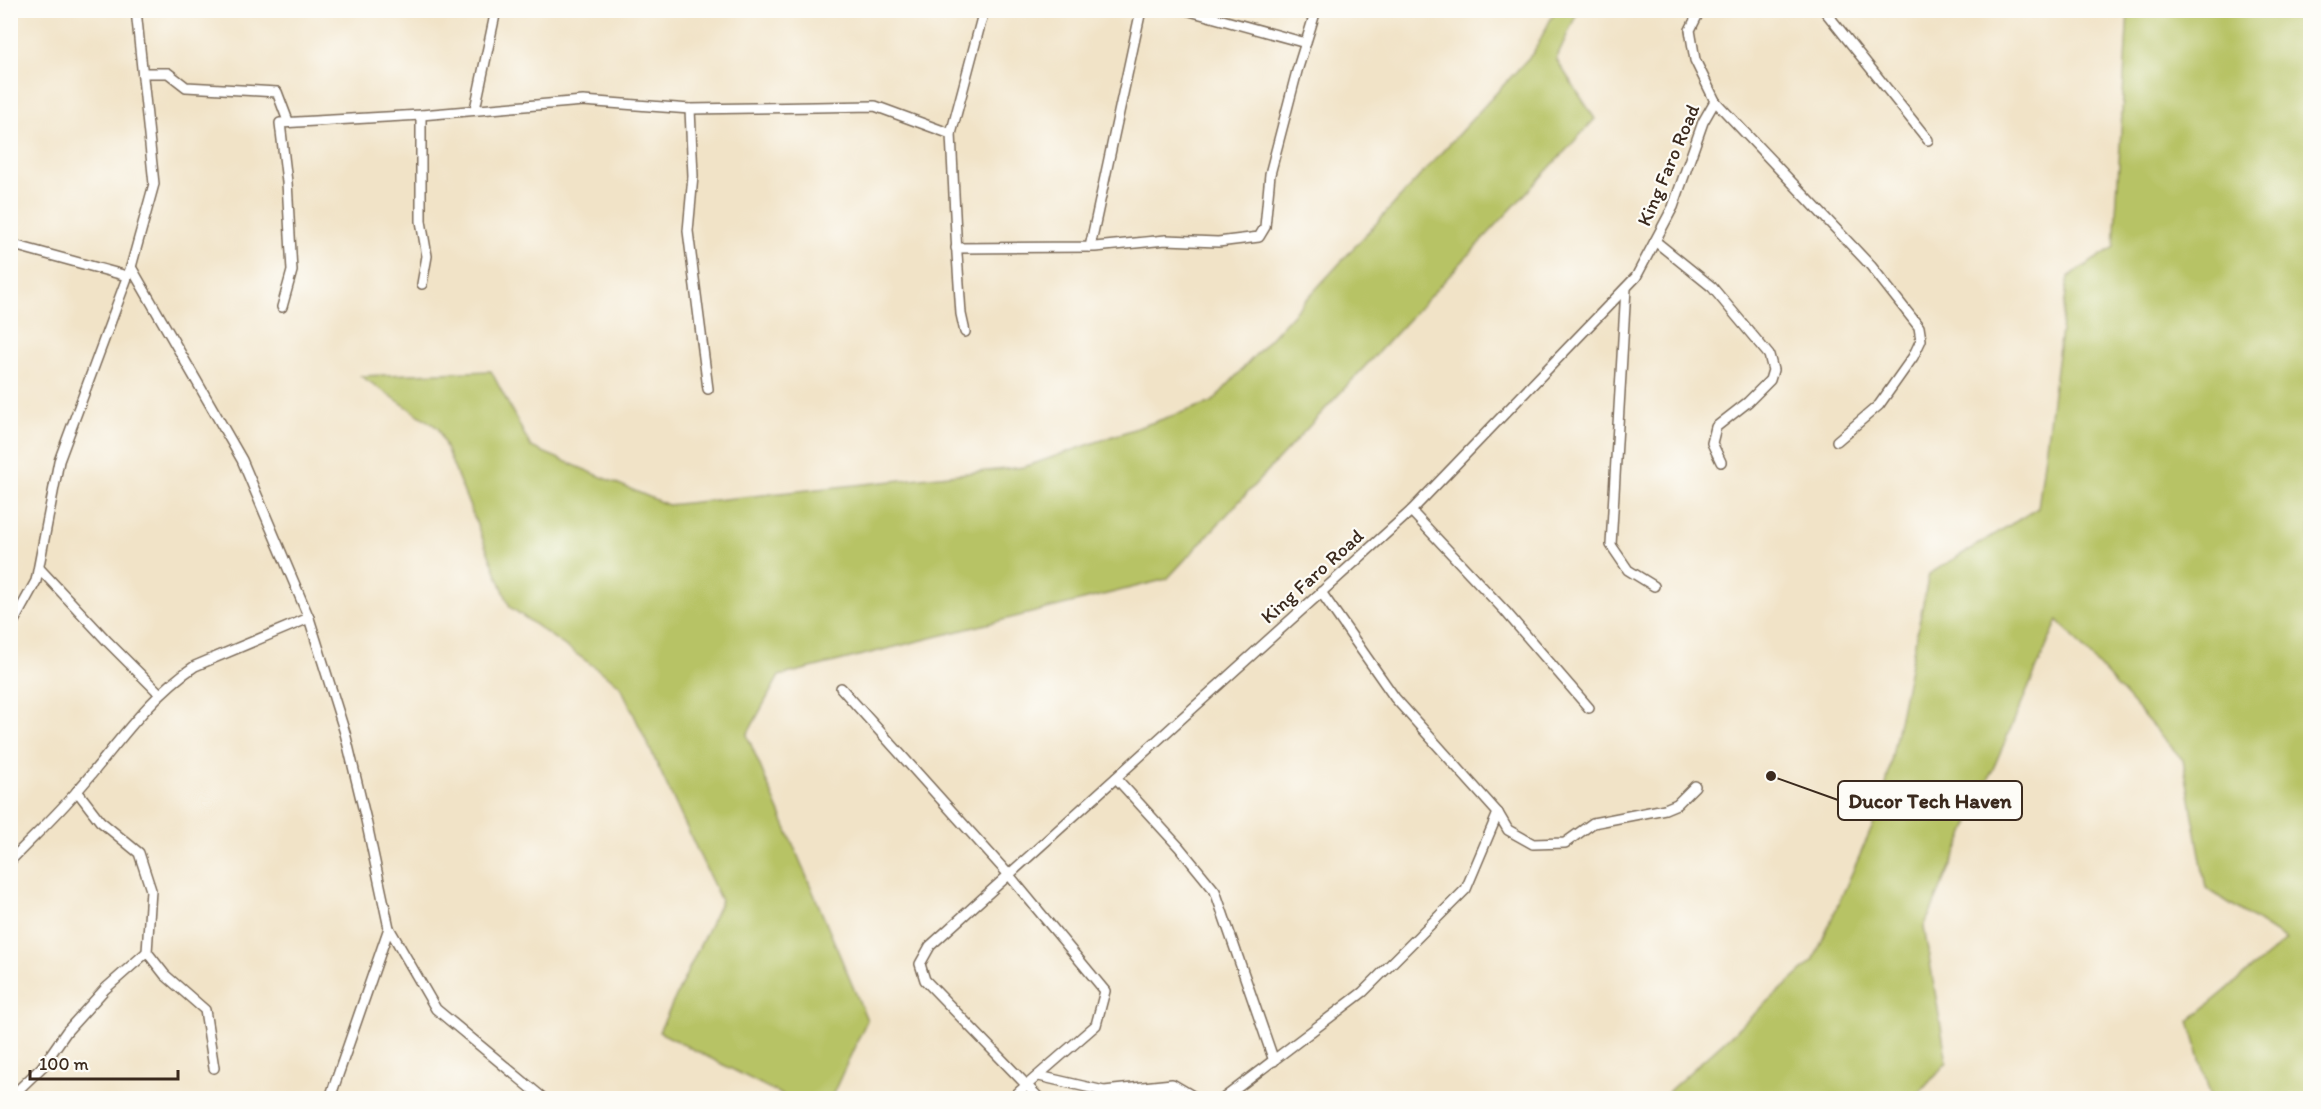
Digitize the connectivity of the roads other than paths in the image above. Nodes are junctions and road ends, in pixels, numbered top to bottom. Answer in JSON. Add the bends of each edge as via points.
{"nodes":[{"id":1,"x":136,"y":10,"type":"edge"},
{"id":2,"x":496,"y":10,"type":"edge"},
{"id":3,"x":984,"y":10,"type":"edge"},
{"id":4,"x":1141,"y":10,"type":"edge"},
{"id":5,"x":1186,"y":10,"type":"edge"},
{"id":6,"x":1316,"y":10,"type":"edge"},
{"id":7,"x":1700,"y":10,"type":"edge"},
{"id":8,"x":1824,"y":10,"type":"edge"},
{"id":9,"x":1306,"y":43,"type":"junction"},
{"id":10,"x":142,"y":73,"type":"junction"},
{"id":11,"x":1715,"y":101,"type":"junction"},
{"id":12,"x":475,"y":109,"type":"junction"},
{"id":13,"x":690,"y":109,"type":"junction"},
{"id":14,"x":421,"y":115,"type":"junction"},
{"id":15,"x":288,"y":121,"type":"junction"},
{"id":16,"x":951,"y":134,"type":"junction"},
{"id":17,"x":1928,"y":140,"type":"dead end"},
{"id":18,"x":1655,"y":241,"type":"junction"},
{"id":19,"x":10,"y":244,"type":"edge"},
{"id":20,"x":1090,"y":247,"type":"junction"},
{"id":21,"x":957,"y":248,"type":"junction"},
{"id":22,"x":129,"y":271,"type":"junction"},
{"id":23,"x":422,"y":284,"type":"dead end"},
{"id":24,"x":1626,"y":288,"type":"junction"},
{"id":25,"x":282,"y":307,"type":"dead end"},
{"id":26,"x":965,"y":332,"type":"dead end"},
{"id":27,"x":708,"y":389,"type":"dead end"},
{"id":28,"x":1837,"y":441,"type":"dead end"},
{"id":29,"x":1721,"y":462,"type":"dead end"},
{"id":30,"x":1411,"y":511,"type":"junction"},
{"id":31,"x":39,"y":568,"type":"junction"},
{"id":32,"x":1654,"y":586,"type":"dead end"},
{"id":33,"x":1321,"y":592,"type":"junction"},
{"id":34,"x":309,"y":618,"type":"junction"},
{"id":35,"x":10,"y":628,"type":"edge"},
{"id":36,"x":841,"y":688,"type":"dead end"},
{"id":37,"x":160,"y":694,"type":"junction"},
{"id":38,"x":1589,"y":708,"type":"dead end"},
{"id":39,"x":1116,"y":778,"type":"junction"},
{"id":40,"x":1695,"y":786,"type":"dead end"},
{"id":41,"x":77,"y":792,"type":"junction"},
{"id":42,"x":1498,"y":813,"type":"junction"},
{"id":43,"x":10,"y":861,"type":"edge"},
{"id":44,"x":1009,"y":875,"type":"junction"},
{"id":45,"x":389,"y":928,"type":"junction"},
{"id":46,"x":147,"y":952,"type":"junction"},
{"id":47,"x":1274,"y":1061,"type":"junction"},
{"id":48,"x":214,"y":1068,"type":"dead end"},
{"id":49,"x":1039,"y":1076,"type":"junction"},
{"id":50,"x":1027,"y":1085,"type":"junction"},
{"id":51,"x":10,"y":1098,"type":"edge"},
{"id":52,"x":330,"y":1098,"type":"edge"},
{"id":53,"x":543,"y":1098,"type":"edge"},
{"id":54,"x":1012,"y":1098,"type":"edge"},
{"id":55,"x":1039,"y":1098,"type":"edge"},
{"id":56,"x":1196,"y":1098,"type":"edge"},
{"id":57,"x":1224,"y":1098,"type":"edge"}],
"edges":[{"from":1,"to":10,"type":"street"},
{"from":2,"to":12,"type":"street"},
{"from":3,"to":16,"type":"street"},
{"from":4,"to":20,"type":"street"},
{"from":5,"to":9,"type":"street"},
{"from":6,"to":9,"type":"street"},
{"from":7,"to":11,"type":"street","name":"King Faro Road","via":[[1690,30],[1695,60]]},
{"from":8,"to":17,"type":"street"},
{"from":9,"to":20,"type":"street","via":[[1270,174],[1265,227],[1259,237],[1218,243],[1167,240]]},
{"from":10,"to":15,"type":"street","via":[[168,73],[186,87],[277,92]]},
{"from":10,"to":22,"type":"street","via":[[154,184]]},
{"from":11,"to":18,"type":"street","name":"King Faro Road","via":[[1703,122],[1673,207]]},
{"from":11,"to":28,"type":"street","via":[[1870,266],[1918,327],[1921,340],[1913,357],[1879,405]]},
{"from":12,"to":13,"type":"street","via":[[583,101]]},
{"from":12,"to":14,"type":"street"},
{"from":13,"to":16,"type":"street","via":[[875,106]]},
{"from":13,"to":27,"type":"street","via":[[693,176],[688,231]]},
{"from":14,"to":15,"type":"street"},
{"from":14,"to":23,"type":"street","via":[[421,221],[427,256]]},
{"from":15,"to":25,"type":"street","via":[[280,123],[292,271]]},
{"from":16,"to":21,"type":"street"},
{"from":18,"to":24,"type":"street","name":"King Faro Road"},
{"from":18,"to":29,"type":"street","via":[[1712,287],[1769,355],[1773,370],[1770,380],[1716,427],[1712,443]]},
{"from":19,"to":22,"type":"street"},
{"from":20,"to":21,"type":"street"},
{"from":21,"to":26,"type":"street"},
{"from":22,"to":31,"type":"street","via":[[59,461]]},
{"from":22,"to":34,"type":"street","via":[[242,460]]},
{"from":24,"to":30,"type":"street","name":"King Faro Road"},
{"from":24,"to":32,"type":"street","via":[[1611,545],[1628,570]]},
{"from":30,"to":33,"type":"street","name":"King Faro Road"},
{"from":30,"to":38,"type":"street"},
{"from":31,"to":35,"type":"street"},
{"from":31,"to":37,"type":"street"},
{"from":33,"to":39,"type":"street","name":"King Faro Road"},
{"from":33,"to":42,"type":"street","via":[[1395,698]]},
{"from":34,"to":37,"type":"street","via":[[195,666]]},
{"from":34,"to":45,"type":"street","via":[[345,733]]},
{"from":36,"to":44,"type":"street"},
{"from":37,"to":41,"type":"street"},
{"from":39,"to":44,"type":"street","name":"King Faro Road"},
{"from":39,"to":47,"type":"street","via":[[1215,891]]},
{"from":40,"to":42,"type":"street","via":[[1677,804],[1593,823],[1565,843],[1533,844],[1508,830]]},
{"from":41,"to":43,"type":"street"},
{"from":41,"to":46,"type":"street","via":[[100,821],[139,853],[152,890]]},
{"from":42,"to":47,"type":"street","via":[[1466,889],[1363,992]]},
{"from":44,"to":49,"type":"street","via":[[1105,992],[1096,1025]]},
{"from":44,"to":50,"type":"street","name":"King Faro Road","via":[[930,946],[920,963],[925,980]]},
{"from":45,"to":52,"type":"street"},
{"from":45,"to":53,"type":"street","via":[[436,1009]]},
{"from":46,"to":48,"type":"street","via":[[165,975],[205,1010]]},
{"from":46,"to":51,"type":"street","via":[[100,994],[42,1067]]},
{"from":47,"to":57,"type":"street"},
{"from":49,"to":50,"type":"street"},
{"from":49,"to":56,"type":"street","via":[[1104,1092],[1172,1084]]},
{"from":50,"to":54,"type":"street"},
{"from":50,"to":55,"type":"street","name":"King Faro Road"}]}
